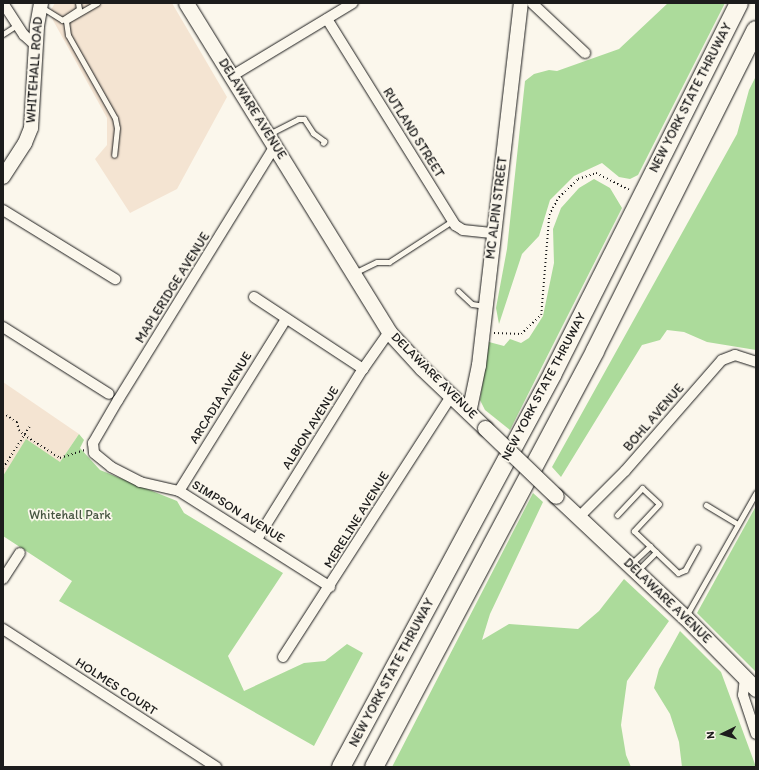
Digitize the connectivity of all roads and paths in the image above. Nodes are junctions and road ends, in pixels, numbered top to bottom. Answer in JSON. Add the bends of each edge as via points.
{"nodes":[{"id":1,"x":3,"y":3,"type":"edge"},
{"id":2,"x":78,"y":3,"type":"edge"},
{"id":3,"x":97,"y":3,"type":"edge"},
{"id":4,"x":186,"y":3,"type":"edge"},
{"id":5,"x":353,"y":3,"type":"edge"},
{"id":6,"x":521,"y":3,"type":"edge"},
{"id":7,"x":532,"y":3,"type":"edge"},
{"id":8,"x":739,"y":3,"type":"edge"},
{"id":9,"x":41,"y":5,"type":"edge"},
{"id":10,"x":72,"y":16,"type":"junction"},
{"id":11,"x":327,"y":19,"type":"junction"},
{"id":12,"x":17,"y":25,"type":"junction"},
{"id":13,"x":755,"y":32,"type":"edge"},
{"id":14,"x":3,"y":34,"type":"edge"},
{"id":15,"x":35,"y":45,"type":"junction"},
{"id":16,"x":585,"y":53,"type":"dead end"},
{"id":17,"x":232,"y":76,"type":"junction"},
{"id":18,"x":272,"y":140,"type":"junction"},
{"id":19,"x":323,"y":143,"type":"dead end"},
{"id":20,"x":114,"y":155,"type":"dead end"},
{"id":21,"x":5,"y":170,"type":"edge"},
{"id":22,"x":641,"y":196,"type":"junction"},
{"id":23,"x":3,"y":210,"type":"edge"},
{"id":24,"x":452,"y":221,"type":"junction"},
{"id":25,"x":494,"y":233,"type":"junction"},
{"id":26,"x":353,"y":273,"type":"junction"},
{"id":27,"x":115,"y":279,"type":"dead end"},
{"id":28,"x":458,"y":291,"type":"dead end"},
{"id":29,"x":254,"y":298,"type":"dead end"},
{"id":30,"x":485,"y":307,"type":"junction"},
{"id":31,"x":286,"y":319,"type":"junction"},
{"id":32,"x":3,"y":327,"type":"edge"},
{"id":33,"x":389,"y":332,"type":"junction"},
{"id":34,"x":482,"y":334,"type":"junction"},
{"id":35,"x":756,"y":362,"type":"edge"},
{"id":36,"x":363,"y":369,"type":"junction"},
{"id":37,"x":109,"y":394,"type":"dead end"},
{"id":38,"x":451,"y":396,"type":"junction"},
{"id":39,"x":3,"y":413,"type":"edge"},
{"id":40,"x":469,"y":413,"type":"junction"},
{"id":41,"x":30,"y":426,"type":"dead end"},
{"id":42,"x":24,"y":435,"type":"junction"},
{"id":43,"x":93,"y":445,"type":"junction"},
{"id":44,"x":3,"y":468,"type":"edge"},
{"id":45,"x":179,"y":490,"type":"junction"},
{"id":46,"x":756,"y":493,"type":"edge"},
{"id":47,"x":706,"y":505,"type":"dead end"},
{"id":48,"x":617,"y":515,"type":"dead end"},
{"id":49,"x":579,"y":517,"type":"junction"},
{"id":50,"x":738,"y":524,"type":"junction"},
{"id":51,"x":257,"y":539,"type":"junction"},
{"id":52,"x":650,"y":546,"type":"junction"},
{"id":53,"x":698,"y":547,"type":"dead end"},
{"id":54,"x":656,"y":552,"type":"junction"},
{"id":55,"x":20,"y":553,"type":"dead end"},
{"id":56,"x":633,"y":568,"type":"junction"},
{"id":57,"x":3,"y":579,"type":"edge"},
{"id":58,"x":330,"y":587,"type":"junction"},
{"id":59,"x":685,"y":617,"type":"junction"},
{"id":60,"x":3,"y":629,"type":"edge"},
{"id":61,"x":284,"y":657,"type":"dead end"},
{"id":62,"x":745,"y":677,"type":"junction"},
{"id":63,"x":756,"y":689,"type":"edge"},
{"id":64,"x":756,"y":734,"type":"edge"},
{"id":65,"x":216,"y":767,"type":"edge"},
{"id":66,"x":341,"y":767,"type":"edge"},
{"id":67,"x":374,"y":767,"type":"edge"}],
"edges":[{"from":1,"to":12,"type":"street"},
{"from":2,"to":10,"type":"lane","via":[[79,9]]},
{"from":3,"to":10,"type":"lane"},
{"from":4,"to":17,"type":"main road","name":"DELAWARE AVENUE"},
{"from":5,"to":11,"type":"street"},
{"from":6,"to":25,"type":"street","name":"MC ALPIN STREET"},
{"from":7,"to":16,"type":"street"},
{"from":8,"to":22,"type":"highway","name":"NEW YORK STATE THRUWAY"},
{"from":9,"to":10,"type":"lane","via":[[62,20]]},
{"from":9,"to":15,"type":"street","name":"WHITEHALL ROAD"},
{"from":10,"to":20,"type":"lane","via":[[66,21],[68,34],[115,118],[117,128]]},
{"from":11,"to":17,"type":"street"},
{"from":11,"to":24,"type":"street","name":"RUTLAND STREET"},
{"from":12,"to":14,"type":"lane"},
{"from":12,"to":15,"type":"street"},
{"from":13,"to":67,"type":"highway","name":"NEW YORK STATE THRUWAY","via":[[599,344]]},
{"from":15,"to":21,"type":"street","name":"WHITEHALL ROAD","via":[[31,128]]},
{"from":17,"to":18,"type":"main road","name":"DELAWARE AVENUE"},
{"from":18,"to":19,"type":"lane","via":[[298,119],[304,119],[324,141]]},
{"from":18,"to":26,"type":"main road","name":"DELAWARE AVENUE"},
{"from":18,"to":43,"type":"street","name":"MAPLERIDGE AVENUE"},
{"from":22,"to":34,"type":"path","via":[[596,173],[578,179],[560,197],[549,215],[541,315],[521,334]]},
{"from":22,"to":66,"type":"highway","name":"NEW YORK STATE THRUWAY","via":[[553,373]]},
{"from":23,"to":27,"type":"street"},
{"from":24,"to":25,"type":"street","name":"RUTLAND STREET","via":[[463,230]]},
{"from":24,"to":26,"type":"lane","via":[[389,262],[377,262]]},
{"from":25,"to":30,"type":"street","name":"MC ALPIN STREET"},
{"from":26,"to":33,"type":"main road","name":"DELAWARE AVENUE"},
{"from":28,"to":30,"type":"lane","via":[[472,304]]},
{"from":29,"to":31,"type":"street"},
{"from":30,"to":34,"type":"street","name":"MC ALPIN STREET"},
{"from":31,"to":36,"type":"street"},
{"from":31,"to":45,"type":"street","name":"ARCADIA AVENUE"},
{"from":32,"to":37,"type":"street"},
{"from":33,"to":36,"type":"street","name":"ALBION AVENUE"},
{"from":33,"to":38,"type":"main road","name":"DELAWARE AVENUE"},
{"from":34,"to":40,"type":"street","name":"MC ALPIN STREET"},
{"from":35,"to":49,"type":"street","name":"BOHL AVENUE","via":[[735,355],[722,360],[625,470]]},
{"from":36,"to":51,"type":"street","name":"ALBION AVENUE"},
{"from":38,"to":40,"type":"main road","name":"DELAWARE AVENUE"},
{"from":38,"to":58,"type":"street","name":"MERELINE AVENUE"},
{"from":39,"to":42,"type":"path","via":[[17,422],[19,430]]},
{"from":40,"to":49,"type":"main road","name":"DELAWARE AVENUE","bridge":true},
{"from":41,"to":42,"type":"path"},
{"from":42,"to":43,"type":"path","via":[[60,458]]},
{"from":42,"to":44,"type":"path"},
{"from":43,"to":45,"type":"street","name":"SIMPSON AVENUE","via":[[94,454],[128,476],[166,490]]},
{"from":45,"to":51,"type":"street","name":"SIMPSON AVENUE"},
{"from":46,"to":50,"type":"lane"},
{"from":47,"to":50,"type":"lane"},
{"from":48,"to":52,"type":"lane","via":[[642,488],[659,504],[634,531]]},
{"from":49,"to":56,"type":"main road","name":"DELAWARE AVENUE"},
{"from":50,"to":59,"type":"lane"},
{"from":51,"to":58,"type":"street","name":"SIMPSON AVENUE"},
{"from":52,"to":54,"type":"lane"},
{"from":52,"to":56,"type":"lane"},
{"from":53,"to":54,"type":"lane","via":[[682,572],[674,570]]},
{"from":54,"to":56,"type":"lane"},
{"from":55,"to":57,"type":"street"},
{"from":56,"to":59,"type":"main road","name":"DELAWARE AVENUE"},
{"from":58,"to":61,"type":"street","name":"MERELINE AVENUE"},
{"from":59,"to":62,"type":"main road","name":"DELAWARE AVENUE"},
{"from":60,"to":65,"type":"street","name":"HOLMES COURT"},
{"from":62,"to":63,"type":"main road","name":"DELAWARE AVENUE"},
{"from":62,"to":64,"type":"street","via":[[744,695]]}]}
